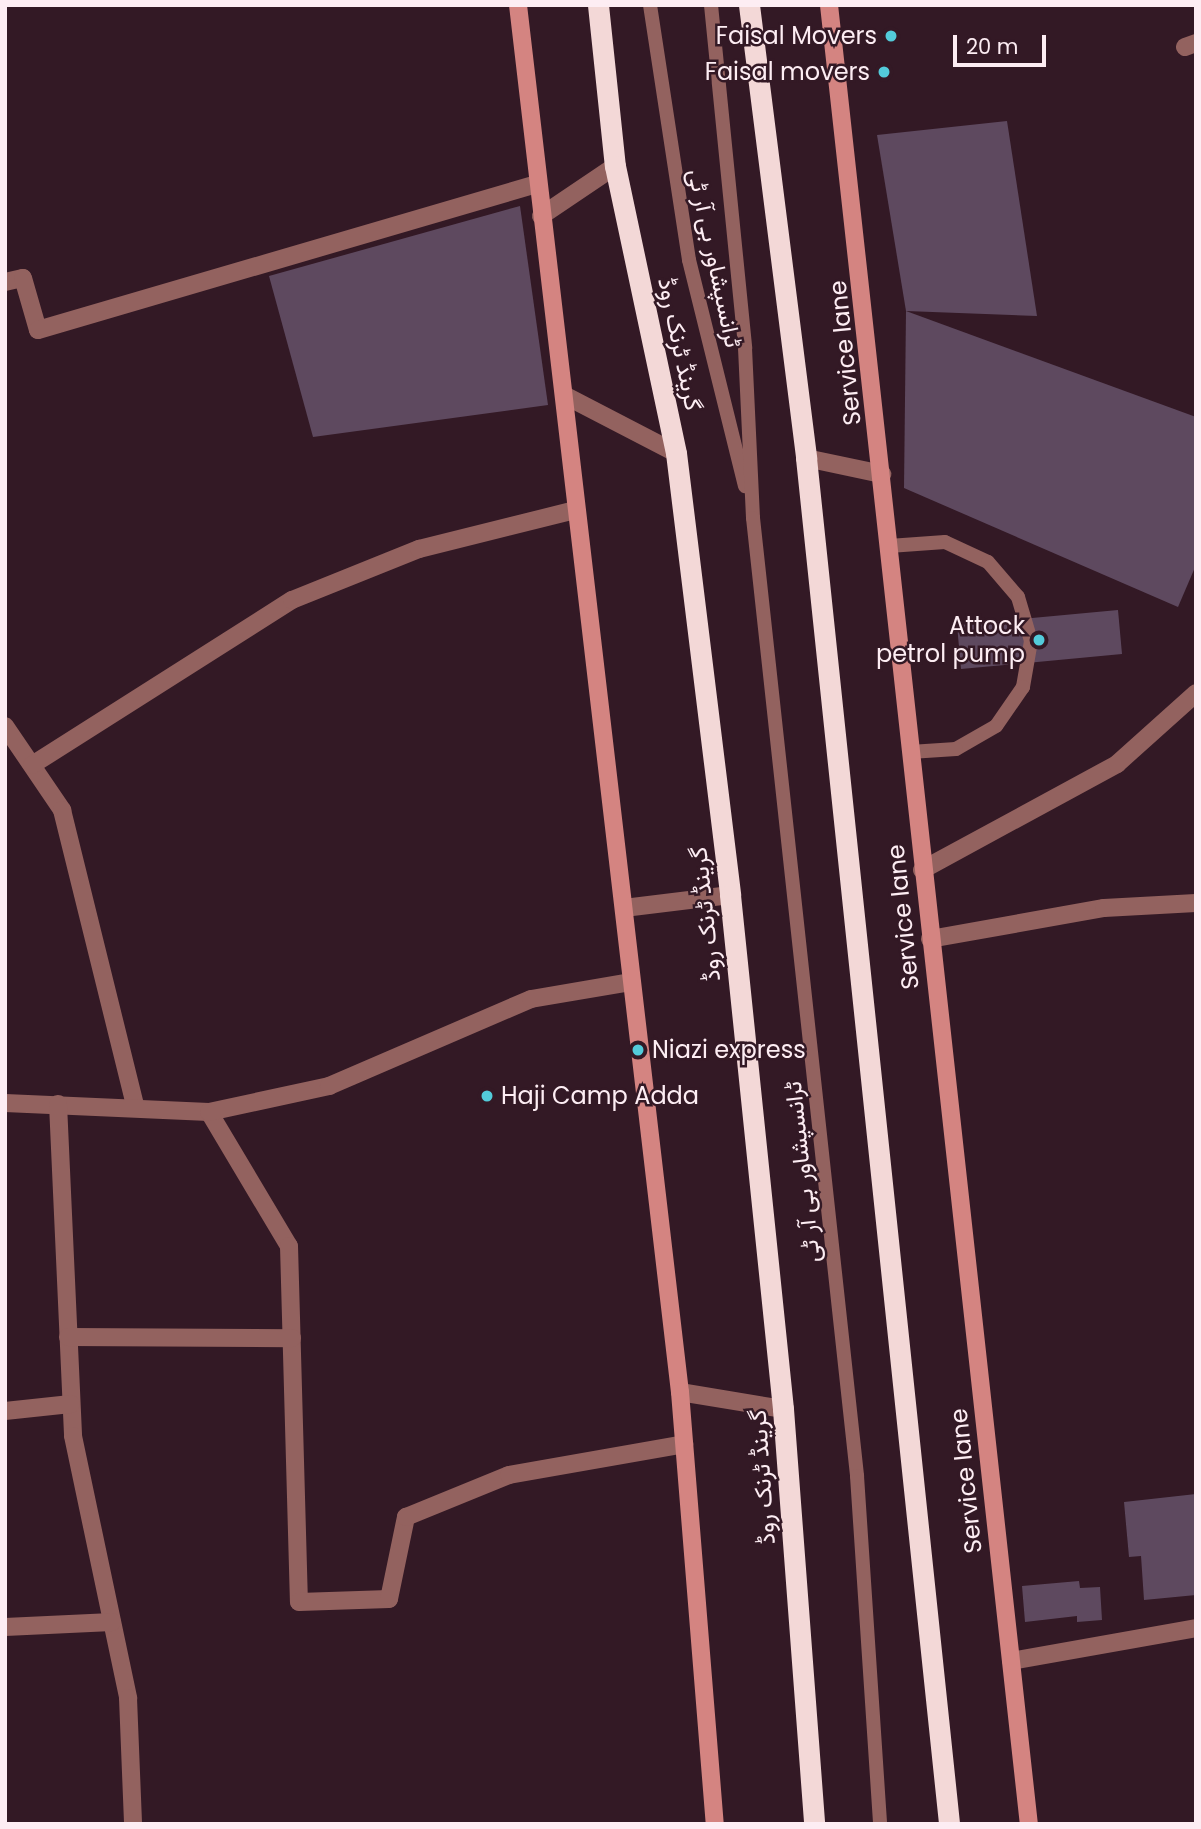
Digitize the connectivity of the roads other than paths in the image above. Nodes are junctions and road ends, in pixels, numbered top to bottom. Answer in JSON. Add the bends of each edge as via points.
{"nodes":[{"id":1,"x":519,"y":5,"type":"edge"},
{"id":2,"x":598,"y":5,"type":"edge"},
{"id":3,"x":650,"y":5,"type":"edge"},
{"id":4,"x":711,"y":5,"type":"edge"},
{"id":5,"x":749,"y":5,"type":"edge"},
{"id":6,"x":829,"y":5,"type":"edge"},
{"id":7,"x":615,"y":166,"type":"junction"},
{"id":8,"x":537,"y":184,"type":"junction"},
{"id":9,"x":541,"y":216,"type":"junction"},
{"id":10,"x":5,"y":282,"type":"edge"},
{"id":11,"x":564,"y":395,"type":"junction"},
{"id":12,"x":676,"y":453,"type":"junction"},
{"id":13,"x":806,"y":458,"type":"junction"},
{"id":14,"x":882,"y":474,"type":"junction"},
{"id":15,"x":576,"y":510,"type":"junction"},
{"id":16,"x":753,"y":518,"type":"junction"},
{"id":17,"x":889,"y":546,"type":"junction"},
{"id":18,"x":1196,"y":693,"type":"edge"},
{"id":19,"x":5,"y":726,"type":"edge"},
{"id":20,"x":909,"y":752,"type":"junction"},
{"id":21,"x":32,"y":765,"type":"junction"},
{"id":22,"x":922,"y":870,"type":"junction"},
{"id":23,"x":730,"y":895,"type":"junction"},
{"id":24,"x":1196,"y":903,"type":"edge"},
{"id":25,"x":624,"y":908,"type":"junction"},
{"id":26,"x":930,"y":939,"type":"junction"},
{"id":27,"x":632,"y":982,"type":"junction"},
{"id":28,"x":5,"y":1103,"type":"edge"},
{"id":29,"x":58,"y":1104,"type":"junction"},
{"id":30,"x":135,"y":1105,"type":"junction"},
{"id":31,"x":209,"y":1112,"type":"junction"},
{"id":32,"x":68,"y":1337,"type":"junction"},
{"id":33,"x":292,"y":1338,"type":"junction"},
{"id":34,"x":680,"y":1392,"type":"junction"},
{"id":35,"x":71,"y":1405,"type":"junction"},
{"id":36,"x":783,"y":1409,"type":"junction"},
{"id":37,"x":5,"y":1411,"type":"edge"},
{"id":38,"x":684,"y":1444,"type":"junction"},
{"id":39,"x":112,"y":1622,"type":"junction"},
{"id":40,"x":5,"y":1627,"type":"edge"},
{"id":41,"x":1196,"y":1628,"type":"edge"},
{"id":42,"x":1011,"y":1661,"type":"junction"},
{"id":43,"x":134,"y":1824,"type":"edge"},
{"id":44,"x":715,"y":1824,"type":"edge"},
{"id":45,"x":814,"y":1824,"type":"edge"},
{"id":46,"x":880,"y":1824,"type":"edge"},
{"id":47,"x":949,"y":1824,"type":"edge"},
{"id":48,"x":1029,"y":1824,"type":"edge"}],
"edges":[{"from":1,"to":8,"type":"street"},
{"from":2,"to":7,"type":"highway","name":"گرینڈ ٹرنک روڈ"},
{"from":3,"to":16,"type":"lane","name":"ٹرانسپشاور بی آر ٹی","via":[[689,260]]},
{"from":4,"to":16,"type":"lane","name":"ٹرانسپشاور بی آر ٹی","via":[[745,348]]},
{"from":5,"to":13,"type":"highway"},
{"from":6,"to":14,"type":"street","name":"Service lane"},
{"from":7,"to":9,"type":"street"},
{"from":7,"to":12,"type":"highway","name":"گرینڈ ٹرنک روڈ"},
{"from":8,"to":9,"type":"street"},
{"from":8,"to":10,"type":"street","via":[[38,330],[23,278]]},
{"from":9,"to":11,"type":"street"},
{"from":11,"to":12,"type":"street"},
{"from":11,"to":15,"type":"street"},
{"from":12,"to":23,"type":"highway","name":"گرینڈ ٹرنک روڈ"},
{"from":13,"to":14,"type":"street"},
{"from":13,"to":47,"type":"highway"},
{"from":14,"to":17,"type":"street","name":"Service lane"},
{"from":15,"to":21,"type":"street","via":[[419,549],[292,600]]},
{"from":15,"to":25,"type":"street"},
{"from":16,"to":46,"type":"lane","name":"ٹرانسپشاور بی آر ٹی","via":[[857,1476]]},
{"from":17,"to":20,"type":"street","name":"Service lane"},
{"from":17,"to":20,"type":"lane","via":[[945,542],[988,562],[1018,597],[1031,642],[1023,688],[996,726],[956,749]]},
{"from":18,"to":22,"type":"street","via":[[1117,764]]},
{"from":19,"to":21,"type":"street"},
{"from":20,"to":22,"type":"street","name":"Service lane"},
{"from":21,"to":30,"type":"street","via":[[62,810]]},
{"from":22,"to":26,"type":"street","name":"Service lane"},
{"from":23,"to":25,"type":"street"},
{"from":23,"to":36,"type":"highway","name":"گرینڈ ٹرنک روڈ"},
{"from":24,"to":26,"type":"street","via":[[1104,908]]},
{"from":25,"to":27,"type":"street"},
{"from":26,"to":42,"type":"street","name":"Service lane"},
{"from":27,"to":31,"type":"street","via":[[531,999],[329,1086]]},
{"from":27,"to":34,"type":"street"},
{"from":28,"to":29,"type":"street"},
{"from":29,"to":30,"type":"street"},
{"from":29,"to":32,"type":"street"},
{"from":30,"to":31,"type":"street"},
{"from":31,"to":33,"type":"street","via":[[289,1246]]},
{"from":32,"to":33,"type":"street"},
{"from":32,"to":35,"type":"street"},
{"from":33,"to":38,"type":"street","via":[[299,1602],[389,1599],[406,1517],[509,1475]]},
{"from":34,"to":36,"type":"street"},
{"from":34,"to":38,"type":"street"},
{"from":35,"to":37,"type":"street"},
{"from":35,"to":39,"type":"street","via":[[73,1436]]},
{"from":36,"to":45,"type":"highway","name":"گرینڈ ٹرنک روڈ"},
{"from":38,"to":44,"type":"street"},
{"from":39,"to":40,"type":"street"},
{"from":39,"to":43,"type":"street","via":[[128,1698]]},
{"from":41,"to":42,"type":"street"},
{"from":42,"to":48,"type":"street","name":"Service lane"}]}
